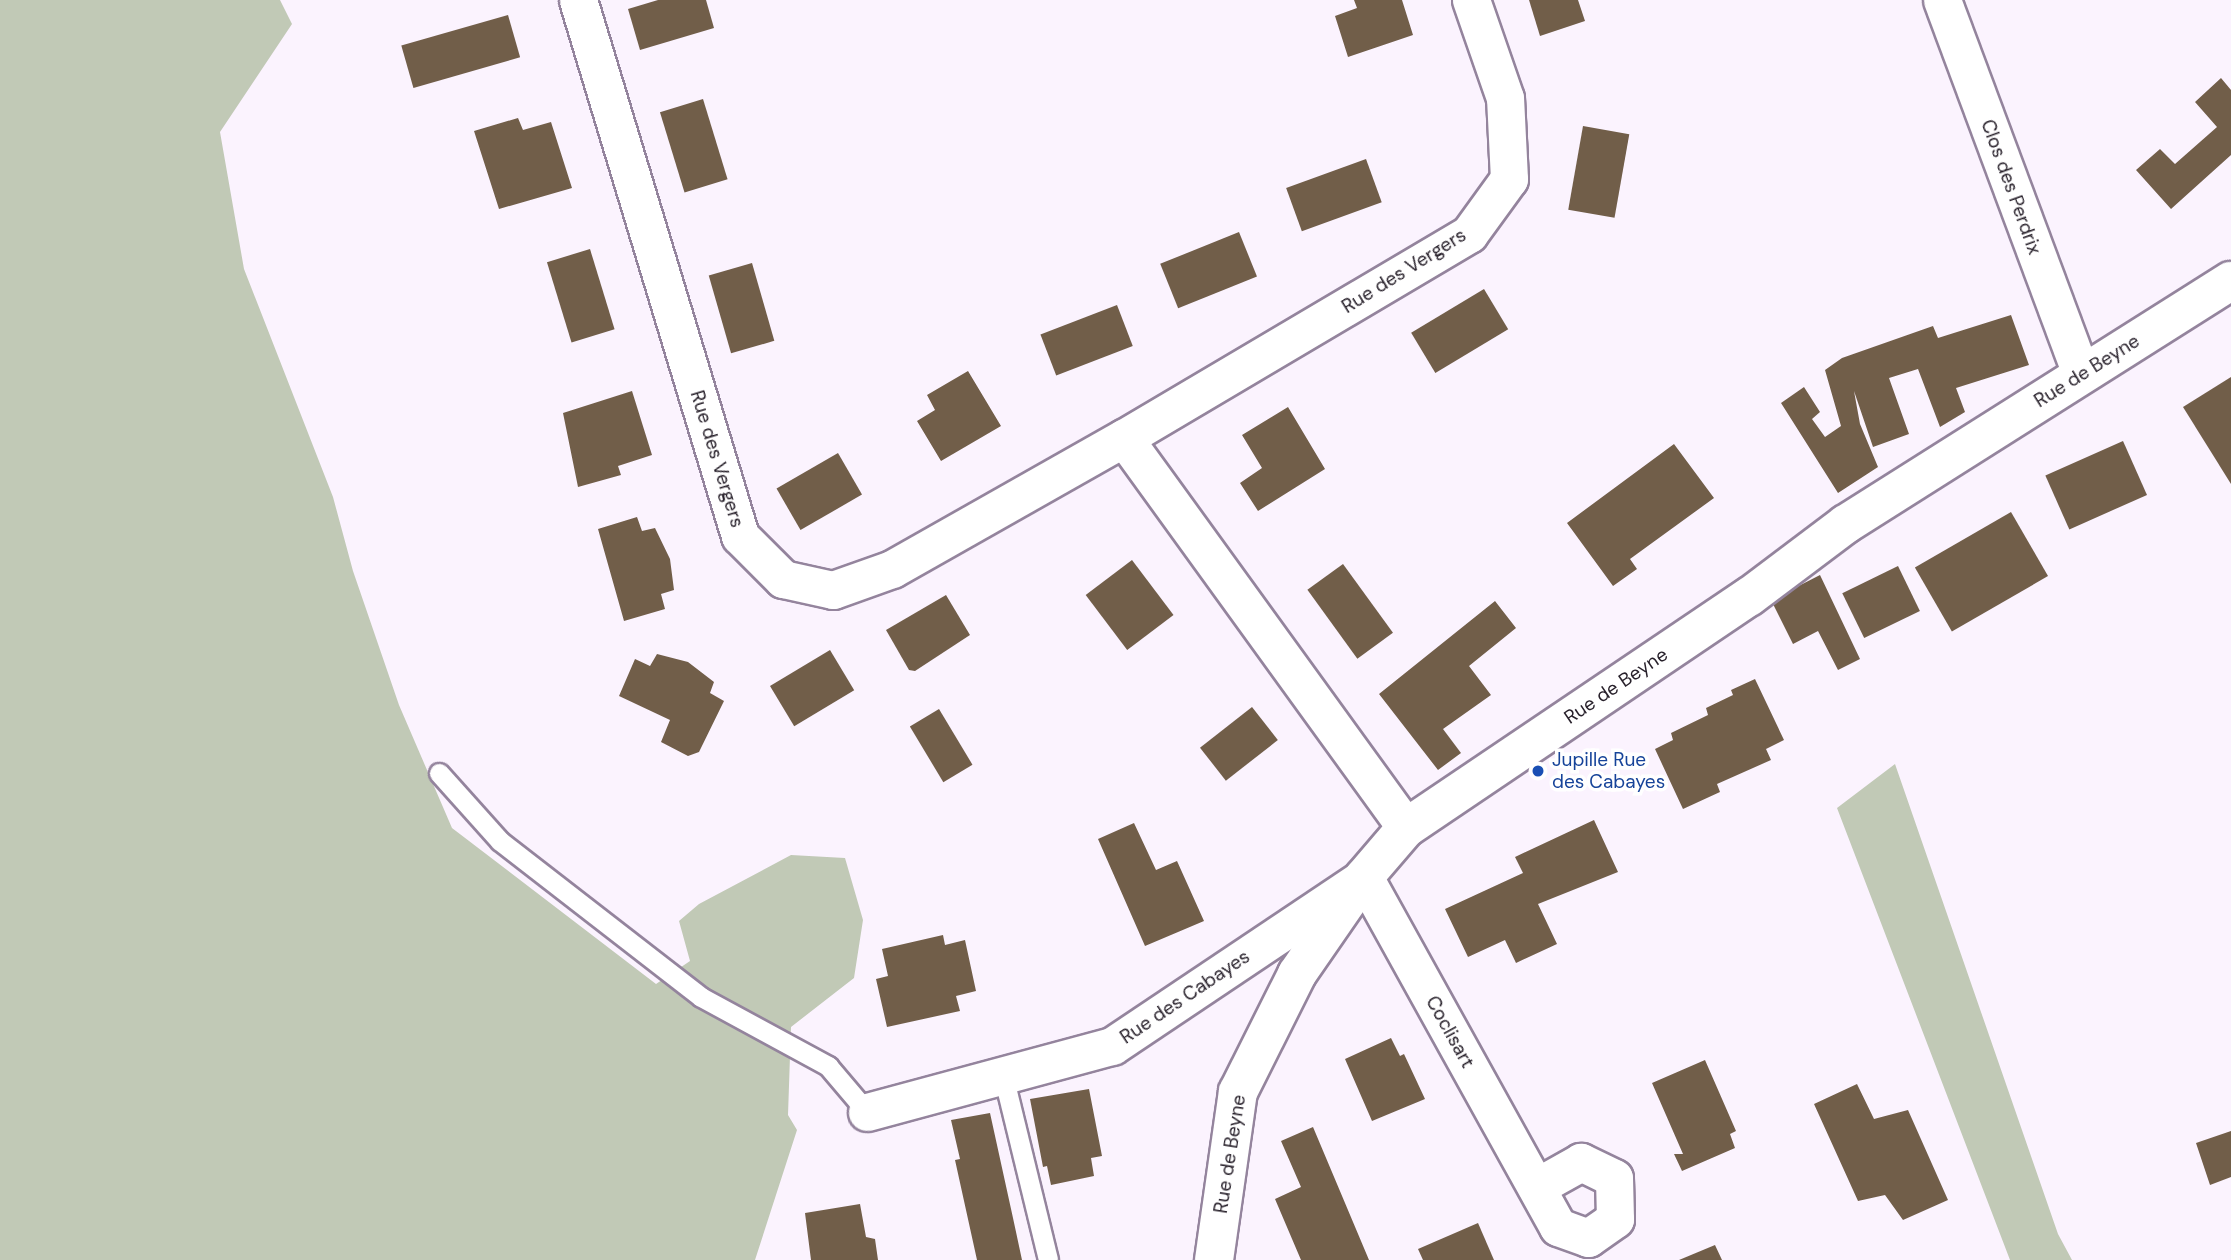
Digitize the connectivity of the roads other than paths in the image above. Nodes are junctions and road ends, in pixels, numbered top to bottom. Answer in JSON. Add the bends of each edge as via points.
{"nodes":[{"id":1,"x":579,"y":0,"type":"edge"},
{"id":2,"x":1471,"y":0,"type":"edge"},
{"id":3,"x":1941,"y":0,"type":"edge"},
{"id":4,"x":2231,"y":281,"type":"edge"},
{"id":5,"x":2081,"y":374,"type":"junction"},
{"id":6,"x":1124,"y":438,"type":"junction"},
{"id":7,"x":439,"y":773,"type":"dead end"},
{"id":8,"x":1406,"y":828,"type":"junction"},
{"id":9,"x":1364,"y":877,"type":"junction"},
{"id":10,"x":1003,"y":1075,"type":"junction"},
{"id":11,"x":867,"y":1112,"type":"joint"},
{"id":12,"x":1536,"y":1186,"type":"dead end"},
{"id":13,"x":1048,"y":1260,"type":"edge"},
{"id":14,"x":1214,"y":1260,"type":"edge"}],
"edges":[{"from":1,"to":6,"type":"street","name":"Rue des Vergers","via":[[740,537],[783,579],[833,590],[892,569]]},
{"from":2,"to":6,"type":"street","name":"Rue des Vergers","via":[[1505,98],[1509,179],[1469,234]]},
{"from":3,"to":5,"type":"street","name":"Clos des Perdrix"},
{"from":4,"to":5,"type":"street","name":"Rue de Beyne"},
{"from":5,"to":8,"type":"street","name":"Rue de Beyne","via":[[1846,524],[1749,597]]},
{"from":6,"to":8,"type":"street"},
{"from":7,"to":11,"type":"lane","via":[[500,841],[701,998],[828,1066]]},
{"from":8,"to":9,"type":"street","name":"Rue de Beyne"},
{"from":9,"to":10,"type":"street","name":"Rue des Cabayes","via":[[1112,1046]]},
{"from":9,"to":12,"type":"street","name":"Coclisart"},
{"from":9,"to":14,"type":"street","name":"Rue de Beyne","via":[[1297,975],[1238,1092]]},
{"from":10,"to":11,"type":"street","name":"Rue des Cabayes"},
{"from":10,"to":13,"type":"lane"}]}
